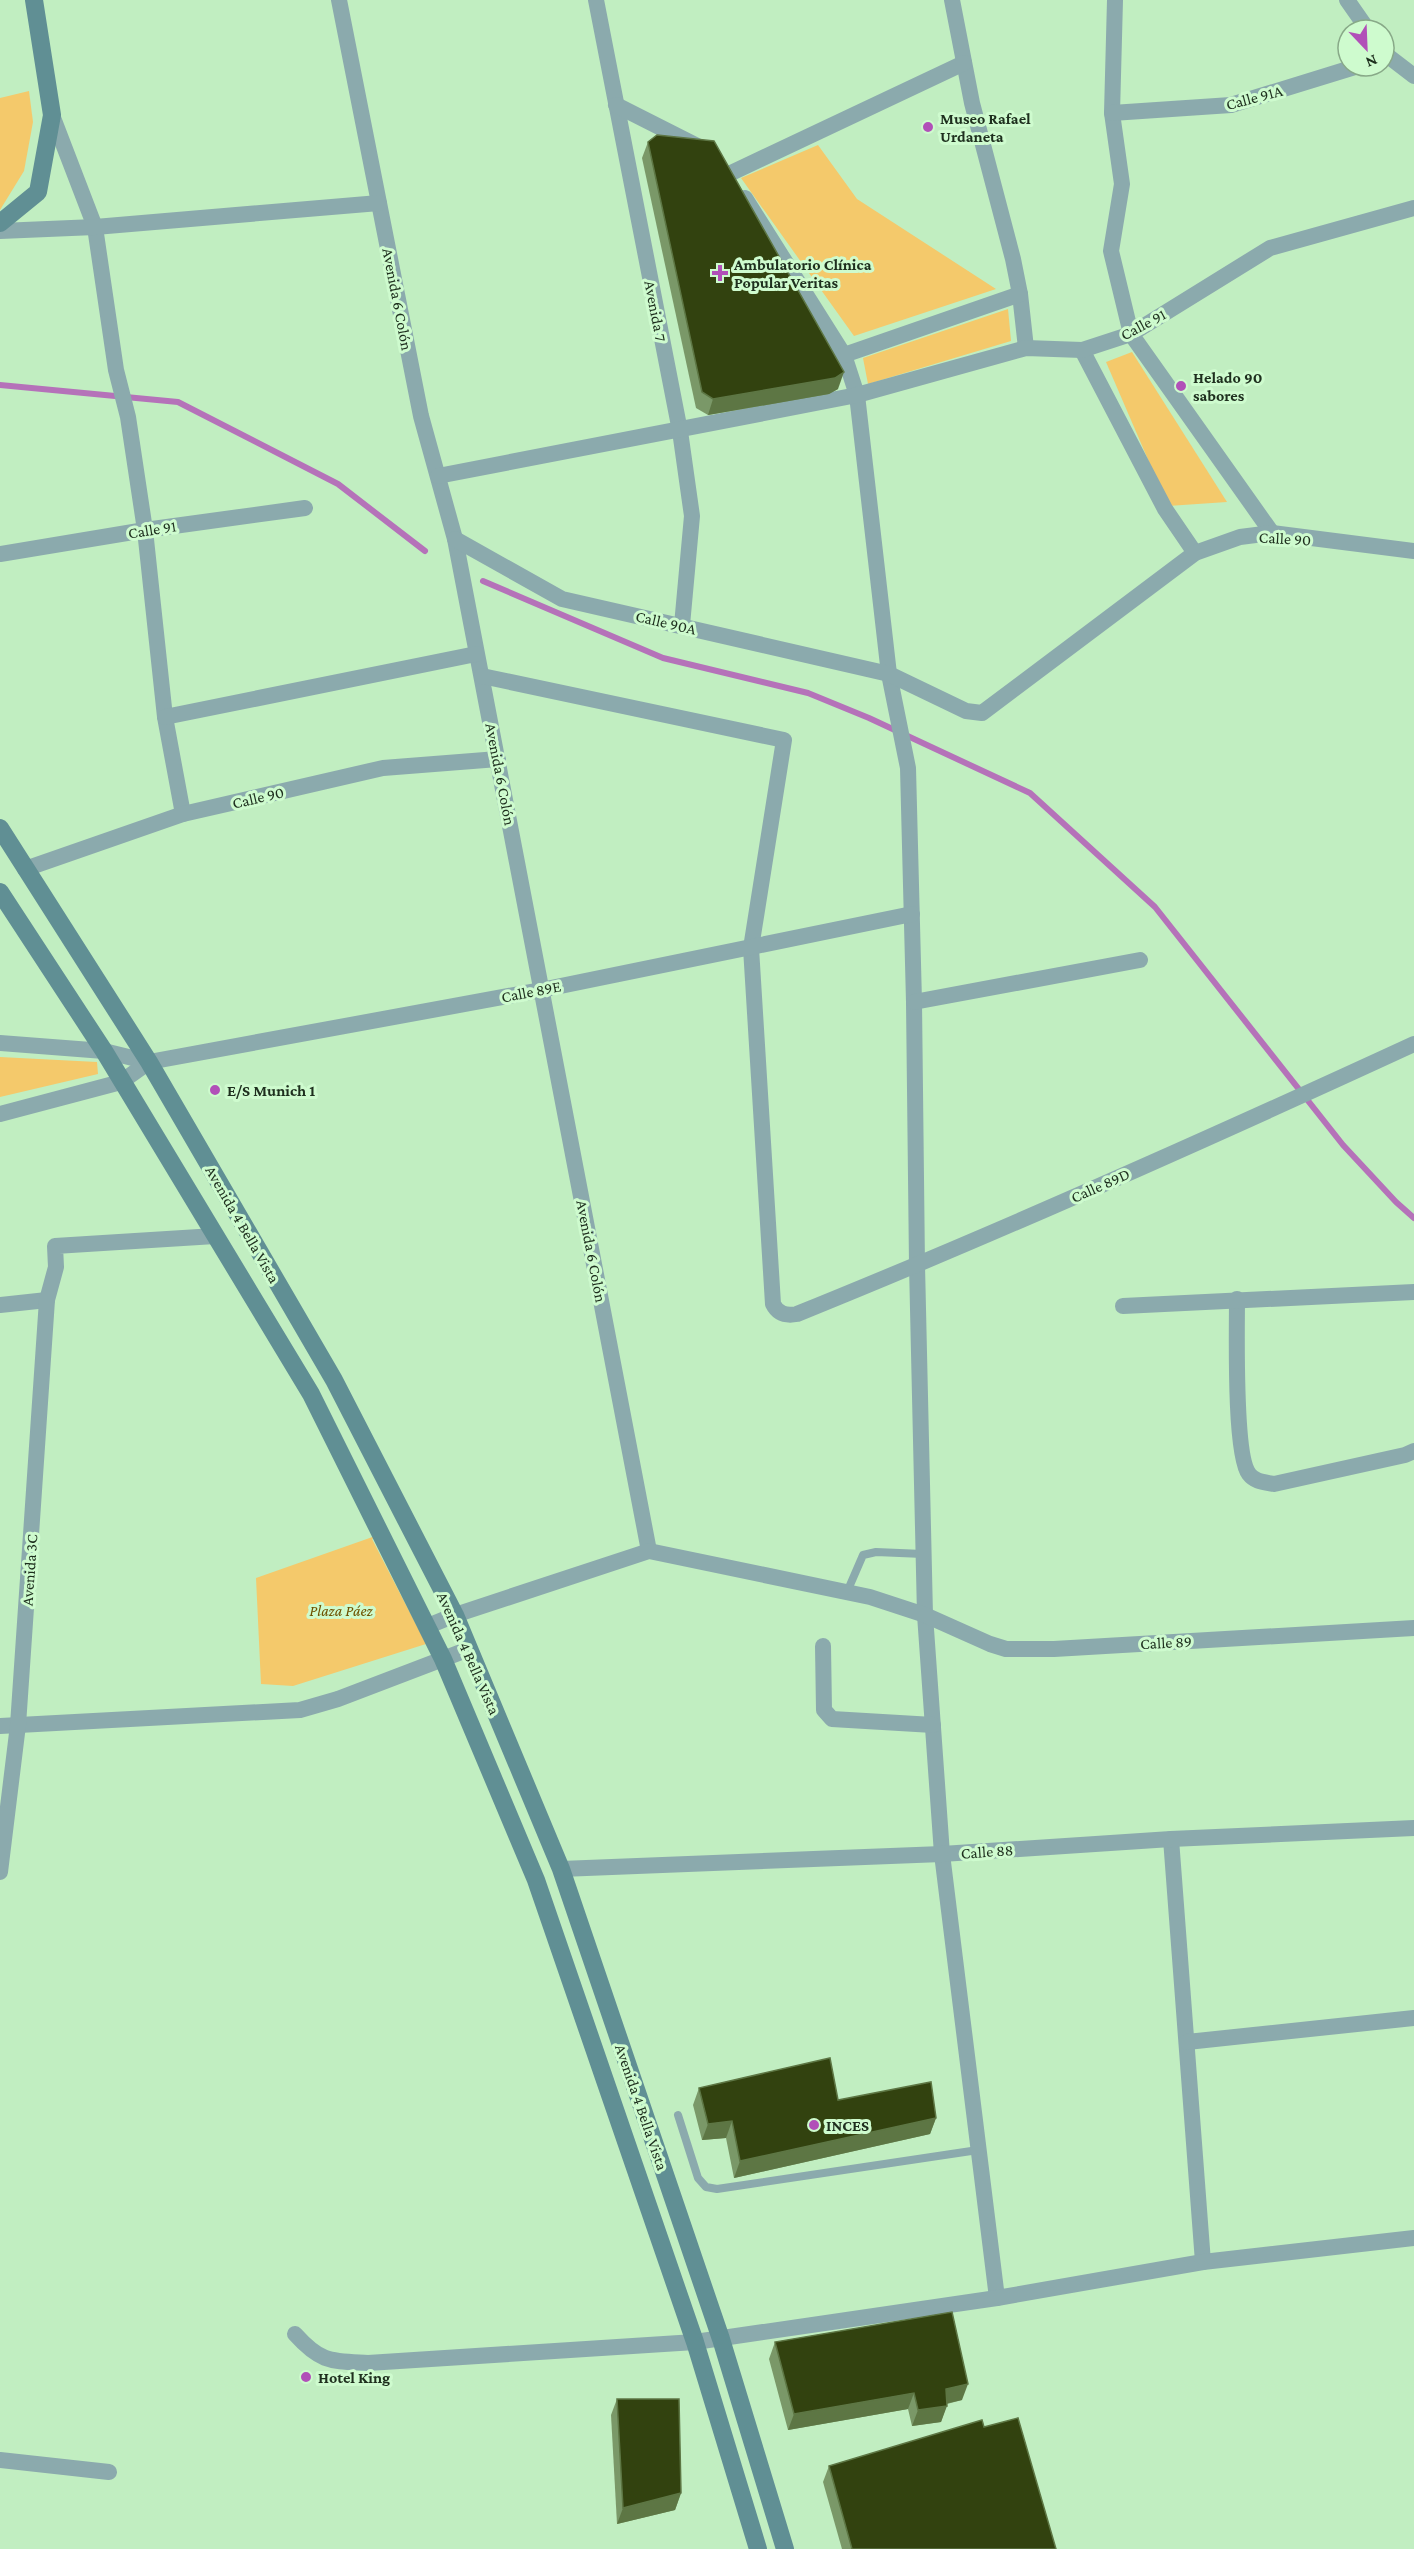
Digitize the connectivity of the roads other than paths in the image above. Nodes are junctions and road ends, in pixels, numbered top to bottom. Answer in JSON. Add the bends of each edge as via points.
{"nodes":[{"id":1,"x":34,"y":0,"type":"edge"},
{"id":2,"x":339,"y":0,"type":"edge"},
{"id":3,"x":596,"y":0,"type":"edge"},
{"id":4,"x":952,"y":0,"type":"edge"},
{"id":5,"x":1115,"y":0,"type":"edge"},
{"id":6,"x":1347,"y":0,"type":"edge"},
{"id":7,"x":1360,"y":18,"type":"edge"},
{"id":8,"x":964,"y":63,"type":"junction"},
{"id":9,"x":1396,"y":64,"type":"edge"},
{"id":10,"x":1336,"y":73,"type":"edge"},
{"id":11,"x":1414,"y":76,"type":"edge"},
{"id":12,"x":616,"y":105,"type":"junction"},
{"id":13,"x":1112,"y":113,"type":"junction"},
{"id":14,"x":52,"y":115,"type":"junction"},
{"id":15,"x":729,"y":174,"type":"junction"},
{"id":16,"x":379,"y":202,"type":"junction"},
{"id":17,"x":1414,"y":208,"type":"edge"},
{"id":18,"x":0,"y":223,"type":"edge"},
{"id":19,"x":95,"y":227,"type":"junction"},
{"id":20,"x":0,"y":231,"type":"edge"},
{"id":21,"x":1020,"y":294,"type":"junction"},
{"id":22,"x":1131,"y":334,"type":"junction"},
{"id":23,"x":1026,"y":348,"type":"junction"},
{"id":24,"x":1082,"y":351,"type":"junction"},
{"id":25,"x":844,"y":355,"type":"junction"},
{"id":26,"x":857,"y":395,"type":"junction"},
{"id":27,"x":680,"y":431,"type":"junction"},
{"id":28,"x":438,"y":476,"type":"junction"},
{"id":29,"x":306,"y":508,"type":"dead end"},
{"id":30,"x":145,"y":530,"type":"junction"},
{"id":31,"x":1272,"y":533,"type":"junction"},
{"id":32,"x":455,"y":539,"type":"junction"},
{"id":33,"x":1414,"y":551,"type":"edge"},
{"id":34,"x":1195,"y":553,"type":"junction"},
{"id":35,"x":0,"y":554,"type":"edge"},
{"id":36,"x":1165,"y":576,"type":"joint"},
{"id":37,"x":682,"y":625,"type":"junction"},
{"id":38,"x":476,"y":654,"type":"junction"},
{"id":39,"x":889,"y":674,"type":"junction"},
{"id":40,"x":482,"y":676,"type":"junction"},
{"id":41,"x":165,"y":717,"type":"junction"},
{"id":42,"x":498,"y":759,"type":"junction"},
{"id":43,"x":183,"y":814,"type":"junction"},
{"id":44,"x":0,"y":828,"type":"edge"},
{"id":45,"x":25,"y":869,"type":"junction"},
{"id":46,"x":0,"y":892,"type":"edge"},
{"id":47,"x":912,"y":914,"type":"junction"},
{"id":48,"x":751,"y":948,"type":"junction"},
{"id":49,"x":1140,"y":960,"type":"dead end"},
{"id":50,"x":542,"y":990,"type":"junction"},
{"id":51,"x":914,"y":1002,"type":"junction"},
{"id":52,"x":0,"y":1043,"type":"edge"},
{"id":53,"x":1414,"y":1044,"type":"edge"},
{"id":54,"x":104,"y":1051,"type":"junction"},
{"id":55,"x":149,"y":1062,"type":"junction"},
{"id":56,"x":121,"y":1082,"type":"junction"},
{"id":57,"x":0,"y":1114,"type":"edge"},
{"id":58,"x":215,"y":1236,"type":"junction"},
{"id":59,"x":917,"y":1265,"type":"junction"},
{"id":60,"x":1414,"y":1292,"type":"edge"},
{"id":61,"x":1237,"y":1299,"type":"junction"},
{"id":62,"x":47,"y":1300,"type":"junction"},
{"id":63,"x":0,"y":1305,"type":"edge"},
{"id":64,"x":1123,"y":1306,"type":"dead end"},
{"id":65,"x":1414,"y":1451,"type":"edge"},
{"id":66,"x":649,"y":1551,"type":"junction"},
{"id":67,"x":923,"y":1554,"type":"junction"},
{"id":68,"x":847,"y":1592,"type":"junction"},
{"id":69,"x":925,"y":1614,"type":"junction"},
{"id":70,"x":455,"y":1615,"type":"junction"},
{"id":71,"x":428,"y":1626,"type":"junction"},
{"id":72,"x":1414,"y":1628,"type":"edge"},
{"id":73,"x":823,"y":1646,"type":"dead end"},
{"id":74,"x":469,"y":1649,"type":"junction"},
{"id":75,"x":443,"y":1659,"type":"junction"},
{"id":76,"x":18,"y":1725,"type":"junction"},
{"id":77,"x":933,"y":1725,"type":"junction"},
{"id":78,"x":0,"y":1726,"type":"edge"},
{"id":79,"x":1414,"y":1828,"type":"edge"},
{"id":80,"x":1171,"y":1839,"type":"junction"},
{"id":81,"x":942,"y":1854,"type":"junction"},
{"id":82,"x":561,"y":1869,"type":"junction"},
{"id":83,"x":0,"y":1872,"type":"edge"},
{"id":84,"x":1414,"y":2018,"type":"edge"},
{"id":85,"x":1187,"y":2042,"type":"junction"},
{"id":86,"x":678,"y":2115,"type":"dead end"},
{"id":87,"x":978,"y":2150,"type":"junction"},
{"id":88,"x":1414,"y":2238,"type":"edge"},
{"id":89,"x":1203,"y":2262,"type":"junction"},
{"id":90,"x":997,"y":2298,"type":"junction"},
{"id":91,"x":295,"y":2334,"type":"dead end"},
{"id":92,"x":721,"y":2339,"type":"junction"},
{"id":93,"x":695,"y":2342,"type":"junction"},
{"id":94,"x":0,"y":2460,"type":"edge"},
{"id":95,"x":109,"y":2472,"type":"dead end"},
{"id":96,"x":758,"y":2549,"type":"edge"},
{"id":97,"x":785,"y":2549,"type":"edge"}],
"edges":[{"from":1,"to":14,"type":"street"},
{"from":2,"to":16,"type":"street","name":"Avenida 6 Colón"},
{"from":3,"to":12,"type":"street","name":"Avenida 7"},
{"from":4,"to":8,"type":"street"},
{"from":5,"to":13,"type":"street"},
{"from":6,"to":7,"type":"street"},
{"from":8,"to":15,"type":"street"},
{"from":8,"to":21,"type":"street"},
{"from":9,"to":11,"type":"street"},
{"from":10,"to":13,"type":"street","name":"Calle 91A","via":[[1231,105]]},
{"from":12,"to":15,"type":"street","via":[[700,147]]},
{"from":12,"to":27,"type":"street","name":"Avenida 7"},
{"from":13,"to":22,"type":"street","via":[[1122,184],[1111,251]]},
{"from":14,"to":18,"type":"street","via":[[38,192]]},
{"from":14,"to":19,"type":"street"},
{"from":15,"to":25,"type":"street"},
{"from":16,"to":19,"type":"street"},
{"from":16,"to":28,"type":"street","name":"Avenida 6 Colón","via":[[421,416]]},
{"from":17,"to":22,"type":"street","name":"Calle 91","via":[[1270,248]]},
{"from":19,"to":20,"type":"street"},
{"from":19,"to":30,"type":"street"},
{"from":21,"to":23,"type":"street"},
{"from":21,"to":25,"type":"street"},
{"from":22,"to":24,"type":"street","name":"Calle 91"},
{"from":22,"to":31,"type":"street"},
{"from":23,"to":24,"type":"street","name":"Calle 91"},
{"from":23,"to":26,"type":"street","name":"Calle 91"},
{"from":24,"to":34,"type":"street","via":[[1165,509]]},
{"from":25,"to":26,"type":"street"},
{"from":26,"to":27,"type":"street","name":"Calle 91"},
{"from":26,"to":39,"type":"street"},
{"from":27,"to":28,"type":"street","name":"Calle 91"},
{"from":27,"to":37,"type":"street","name":"Avenida 7","via":[[692,516]]},
{"from":28,"to":32,"type":"street","name":"Avenida 6 Colón"},
{"from":29,"to":30,"type":"street","name":"Calle 91"},
{"from":30,"to":35,"type":"street","name":"Calle 91"},
{"from":30,"to":41,"type":"street"},
{"from":31,"to":33,"type":"street","name":"Calle 90"},
{"from":31,"to":34,"type":"street","name":"Calle 90","via":[[1240,537]]},
{"from":32,"to":37,"type":"street","name":"Calle 90A","via":[[562,599]]},
{"from":32,"to":38,"type":"street","name":"Avenida 6 Colón"},
{"from":34,"to":36,"type":"street","name":"Calle 90"},
{"from":36,"to":39,"type":"street","name":"Calle 90A","via":[[982,712],[966,711]]},
{"from":37,"to":39,"type":"street","name":"Calle 90A"},
{"from":38,"to":40,"type":"street","name":"Avenida 6 Colón"},
{"from":38,"to":41,"type":"street"},
{"from":39,"to":47,"type":"street","via":[[908,768]]},
{"from":40,"to":42,"type":"street","name":"Avenida 6 Colón"},
{"from":40,"to":48,"type":"street","via":[[784,740]]},
{"from":41,"to":43,"type":"street"},
{"from":42,"to":43,"type":"street","name":"Calle 90","via":[[383,768]]},
{"from":42,"to":50,"type":"street","name":"Avenida 6 Colón"},
{"from":43,"to":45,"type":"street","name":"Calle 90"},
{"from":44,"to":45,"type":"street","name":"Avenida 4 Bella Vista"},
{"from":45,"to":55,"type":"street","name":"Avenida 4 Bella Vista"},
{"from":46,"to":54,"type":"street","name":"Avenida 4 Bella Vista"},
{"from":47,"to":48,"type":"street","name":"Calle 89E"},
{"from":47,"to":51,"type":"street"},
{"from":48,"to":50,"type":"street","name":"Calle 89E"},
{"from":48,"to":59,"type":"street","name":"Calle 89D","via":[[776,1310],[790,1316],[797,1314]]},
{"from":49,"to":51,"type":"street"},
{"from":50,"to":55,"type":"street","name":"Calle 89E"},
{"from":50,"to":66,"type":"street","name":"Avenida 6 Colón"},
{"from":51,"to":59,"type":"street"},
{"from":52,"to":54,"type":"street"},
{"from":53,"to":59,"type":"street","name":"Calle 89D"},
{"from":54,"to":55,"type":"street"},
{"from":54,"to":56,"type":"street","name":"Avenida 4 Bella Vista"},
{"from":55,"to":56,"type":"street"},
{"from":55,"to":70,"type":"street","name":"Avenida 4 Bella Vista","via":[[334,1380]]},
{"from":56,"to":57,"type":"street"},
{"from":56,"to":58,"type":"street","name":"Avenida 4 Bella Vista"},
{"from":58,"to":62,"type":"street","name":"Avenida 3C","via":[[55,1246],[56,1267]]},
{"from":58,"to":71,"type":"street","name":"Avenida 4 Bella Vista","via":[[311,1394]]},
{"from":59,"to":67,"type":"street"},
{"from":60,"to":61,"type":"street"},
{"from":61,"to":64,"type":"street"},
{"from":61,"to":65,"type":"street","via":[[1240,1450],[1249,1475],[1274,1484]]},
{"from":62,"to":63,"type":"street"},
{"from":62,"to":76,"type":"street","name":"Avenida 3C"},
{"from":66,"to":68,"type":"street","name":"Calle 89"},
{"from":66,"to":70,"type":"street"},
{"from":67,"to":68,"type":"lane","via":[[863,1555]]},
{"from":67,"to":69,"type":"street"},
{"from":68,"to":69,"type":"street","name":"Calle 89"},
{"from":69,"to":72,"type":"street","name":"Calle 89","via":[[990,1644],[1031,1650]]},
{"from":69,"to":77,"type":"street"},
{"from":70,"to":71,"type":"street"},
{"from":70,"to":74,"type":"street","name":"Avenida 4 Bella Vista"},
{"from":71,"to":75,"type":"street","name":"Avenida 4 Bella Vista"},
{"from":73,"to":77,"type":"street","via":[[824,1710],[832,1719]]},
{"from":74,"to":75,"type":"street"},
{"from":74,"to":82,"type":"street","name":"Avenida 4 Bella Vista"},
{"from":75,"to":76,"type":"street","via":[[338,1700],[300,1710]]},
{"from":75,"to":93,"type":"street","name":"Avenida 4 Bella Vista","via":[[536,1880]]},
{"from":76,"to":78,"type":"street"},
{"from":76,"to":83,"type":"street","name":"Avenida 3C"},
{"from":77,"to":81,"type":"street"},
{"from":79,"to":80,"type":"street","name":"Calle 88"},
{"from":80,"to":81,"type":"street","name":"Calle 88"},
{"from":80,"to":85,"type":"street"},
{"from":81,"to":82,"type":"street","name":"Calle 88"},
{"from":81,"to":87,"type":"street"},
{"from":82,"to":92,"type":"street","name":"Avenida 4 Bella Vista"},
{"from":84,"to":85,"type":"street"},
{"from":85,"to":89,"type":"street"},
{"from":86,"to":87,"type":"lane","via":[[698,2178],[706,2187],[717,2189]]},
{"from":87,"to":90,"type":"street"},
{"from":88,"to":89,"type":"street"},
{"from":89,"to":90,"type":"street"},
{"from":90,"to":92,"type":"street"},
{"from":91,"to":93,"type":"street","via":[[324,2359],[368,2363]]},
{"from":92,"to":93,"type":"street"},
{"from":92,"to":97,"type":"street","name":"Avenida 4 Bella Vista"},
{"from":93,"to":96,"type":"street","name":"Avenida 4 Bella Vista"},
{"from":94,"to":95,"type":"street"}]}
